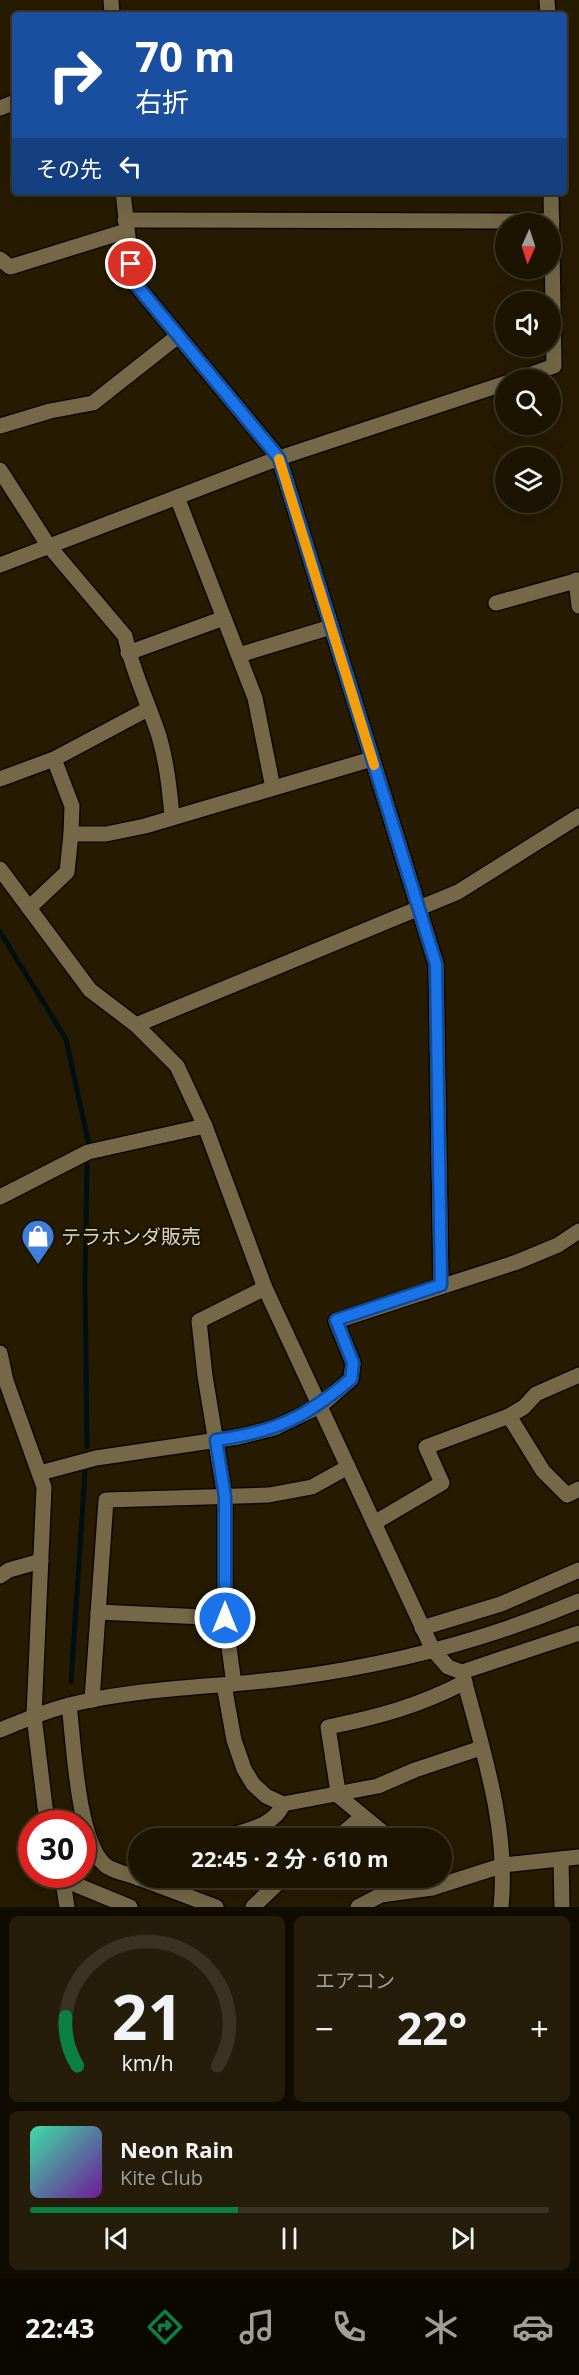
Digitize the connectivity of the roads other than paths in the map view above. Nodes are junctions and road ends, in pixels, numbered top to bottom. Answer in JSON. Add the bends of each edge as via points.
{"nodes":[{"id":1,"x":123,"y":195,"type":"edge"},
{"id":2,"x":551,"y":195,"type":"edge"},
{"id":3,"x":552,"y":213,"type":"edge"},
{"id":4,"x":495,"y":222,"type":"edge"},
{"id":5,"x":125,"y":226,"type":"junction"},
{"id":6,"x":0,"y":259,"type":"edge"},
{"id":7,"x":553,"y":279,"type":"edge"},
{"id":8,"x":178,"y":336,"type":"junction"},
{"id":9,"x":546,"y":369,"type":"edge"},
{"id":10,"x":495,"y":387,"type":"edge"},
{"id":11,"x":0,"y":426,"type":"edge"},
{"id":12,"x":279,"y":458,"type":"junction"},
{"id":13,"x":0,"y":470,"type":"edge"},
{"id":14,"x":177,"y":497,"type":"junction"},
{"id":15,"x":48,"y":545,"type":"junction"},
{"id":16,"x":0,"y":565,"type":"edge"},
{"id":17,"x":578,"y":580,"type":"edge"},
{"id":18,"x":496,"y":603,"type":"dead end"},
{"id":19,"x":579,"y":606,"type":"edge"},
{"id":20,"x":224,"y":618,"type":"junction"},
{"id":21,"x":331,"y":627,"type":"junction"},
{"id":22,"x":128,"y":653,"type":"junction"},
{"id":23,"x":239,"y":655,"type":"junction"},
{"id":24,"x":148,"y":709,"type":"junction"},
{"id":25,"x":54,"y":759,"type":"junction"},
{"id":26,"x":372,"y":759,"type":"junction"},
{"id":27,"x":0,"y":779,"type":"edge"},
{"id":28,"x":273,"y":788,"type":"junction"},
{"id":29,"x":579,"y":816,"type":"edge"},
{"id":30,"x":172,"y":818,"type":"junction"},
{"id":31,"x":71,"y":834,"type":"junction"},
{"id":32,"x":0,"y":868,"type":"edge"},
{"id":33,"x":29,"y":908,"type":"junction"},
{"id":34,"x":419,"y":909,"type":"junction"},
{"id":35,"x":136,"y":1026,"type":"junction"},
{"id":36,"x":205,"y":1126,"type":"junction"},
{"id":37,"x":0,"y":1197,"type":"edge"},
{"id":38,"x":579,"y":1231,"type":"edge"},
{"id":39,"x":441,"y":1285,"type":"junction"},
{"id":40,"x":265,"y":1288,"type":"junction"},
{"id":41,"x":0,"y":1353,"type":"edge"},
{"id":42,"x":579,"y":1375,"type":"edge"},
{"id":43,"x":320,"y":1406,"type":"junction"},
{"id":44,"x":509,"y":1416,"type":"junction"},
{"id":45,"x":216,"y":1440,"type":"junction"},
{"id":46,"x":348,"y":1467,"type":"junction"},
{"id":47,"x":40,"y":1473,"type":"junction"},
{"id":48,"x":579,"y":1489,"type":"edge"},
{"id":49,"x":225,"y":1497,"type":"junction"},
{"id":50,"x":374,"y":1523,"type":"junction"},
{"id":51,"x":41,"y":1561,"type":"junction"},
{"id":52,"x":579,"y":1570,"type":"edge"},
{"id":53,"x":0,"y":1576,"type":"edge"},
{"id":54,"x":579,"y":1601,"type":"edge"},
{"id":55,"x":98,"y":1612,"type":"junction"},
{"id":56,"x":225,"y":1618,"type":"junction"},
{"id":57,"x":422,"y":1628,"type":"junction"},
{"id":58,"x":579,"y":1633,"type":"edge"},
{"id":59,"x":434,"y":1650,"type":"junction"},
{"id":60,"x":463,"y":1677,"type":"junction"},
{"id":61,"x":229,"y":1685,"type":"junction"},
{"id":62,"x":92,"y":1700,"type":"junction"},
{"id":63,"x":69,"y":1705,"type":"junction"},
{"id":64,"x":34,"y":1716,"type":"junction"},
{"id":65,"x":0,"y":1730,"type":"edge"},
{"id":66,"x":481,"y":1748,"type":"junction"},
{"id":67,"x":337,"y":1792,"type":"junction"},
{"id":68,"x":283,"y":1804,"type":"junction"},
{"id":69,"x":46,"y":1810,"type":"edge"},
{"id":70,"x":362,"y":1817,"type":"junction"},
{"id":71,"x":250,"y":1828,"type":"edge"},
{"id":72,"x":349,"y":1828,"type":"edge"},
{"id":73,"x":376,"y":1828,"type":"edge"},
{"id":74,"x":579,"y":1857,"type":"edge"},
{"id":75,"x":561,"y":1859,"type":"junction"},
{"id":76,"x":504,"y":1865,"type":"junction"},
{"id":77,"x":128,"y":1868,"type":"edge"},
{"id":78,"x":119,"y":1871,"type":"junction"},
{"id":79,"x":128,"y":1874,"type":"edge"},
{"id":80,"x":452,"y":1878,"type":"edge"},
{"id":81,"x":64,"y":1888,"type":"edge"},
{"id":82,"x":87,"y":1888,"type":"edge"},
{"id":83,"x":165,"y":1888,"type":"edge"},
{"id":84,"x":273,"y":1888,"type":"edge"},
{"id":85,"x":432,"y":1888,"type":"edge"},
{"id":86,"x":67,"y":1907,"type":"edge"},
{"id":87,"x":130,"y":1907,"type":"edge"},
{"id":88,"x":216,"y":1907,"type":"edge"},
{"id":89,"x":253,"y":1907,"type":"edge"},
{"id":90,"x":358,"y":1907,"type":"edge"},
{"id":91,"x":501,"y":1907,"type":"edge"},
{"id":92,"x":562,"y":1907,"type":"edge"}],
"edges":[{"from":1,"to":5,"type":"street"},
{"from":2,"to":3,"type":"street"},
{"from":4,"to":5,"type":"street"},
{"from":5,"to":6,"type":"street","via":[[10,267]]},
{"from":5,"to":8,"type":"street","via":[[133,281]]},
{"from":7,"to":9,"type":"street","via":[[554,366]]},
{"from":8,"to":11,"type":"street","via":[[93,403]]},
{"from":8,"to":12,"type":"street"},
{"from":10,"to":12,"type":"street"},
{"from":12,"to":14,"type":"street"},
{"from":12,"to":21,"type":"street"},
{"from":13,"to":15,"type":"street"},
{"from":14,"to":15,"type":"street"},
{"from":14,"to":20,"type":"street"},
{"from":15,"to":16,"type":"street"},
{"from":15,"to":22,"type":"street","via":[[125,636]]},
{"from":17,"to":18,"type":"street"},
{"from":17,"to":19,"type":"street"},
{"from":20,"to":22,"type":"street"},
{"from":20,"to":23,"type":"street"},
{"from":21,"to":23,"type":"street"},
{"from":21,"to":26,"type":"street"},
{"from":22,"to":24,"type":"street"},
{"from":23,"to":28,"type":"street","via":[[255,699]]},
{"from":24,"to":25,"type":"street"},
{"from":24,"to":30,"type":"street","via":[[168,771]]},
{"from":25,"to":27,"type":"street"},
{"from":25,"to":31,"type":"street","via":[[72,806]]},
{"from":26,"to":28,"type":"street"},
{"from":26,"to":34,"type":"street"},
{"from":28,"to":30,"type":"street"},
{"from":29,"to":34,"type":"street","via":[[459,892]]},
{"from":30,"to":31,"type":"street","via":[[106,834]]},
{"from":31,"to":33,"type":"street","via":[[68,872]]},
{"from":32,"to":33,"type":"street"},
{"from":33,"to":35,"type":"street","via":[[90,990]]},
{"from":34,"to":35,"type":"street"},
{"from":34,"to":39,"type":"street","via":[[436,964]]},
{"from":35,"to":36,"type":"street","via":[[177,1066]]},
{"from":36,"to":37,"type":"street","via":[[88,1152]]},
{"from":36,"to":40,"type":"street"},
{"from":38,"to":39,"type":"street","via":[[558,1245],[517,1262]]},
{"from":39,"to":43,"type":"street","via":[[336,1320],[353,1363],[351,1379]]},
{"from":40,"to":43,"type":"street"},
{"from":40,"to":45,"type":"street","via":[[199,1321]]},
{"from":41,"to":47,"type":"street","via":[[6,1381]]},
{"from":42,"to":44,"type":"street","via":[[536,1394]]},
{"from":43,"to":45,"type":"street","via":[[274,1428]]},
{"from":43,"to":46,"type":"street"},
{"from":44,"to":48,"type":"street","via":[[543,1471],[567,1495]]},
{"from":44,"to":50,"type":"street","via":[[426,1447],[442,1483]]},
{"from":45,"to":47,"type":"street","via":[[96,1458]]},
{"from":45,"to":49,"type":"street"},
{"from":46,"to":49,"type":"street","via":[[312,1487],[269,1495]]},
{"from":46,"to":50,"type":"street"},
{"from":47,"to":51,"type":"street","via":[[45,1511]]},
{"from":49,"to":55,"type":"street","via":[[106,1500]]},
{"from":49,"to":56,"type":"street"},
{"from":50,"to":57,"type":"street"},
{"from":51,"to":53,"type":"street"},
{"from":51,"to":64,"type":"street"},
{"from":52,"to":57,"type":"street","via":[[501,1604]]},
{"from":54,"to":59,"type":"street","via":[[473,1640]]},
{"from":55,"to":56,"type":"street"},
{"from":55,"to":62,"type":"street"},
{"from":56,"to":61,"type":"street"},
{"from":57,"to":59,"type":"street"},
{"from":58,"to":60,"type":"street"},
{"from":59,"to":60,"type":"street","via":[[447,1667]]},
{"from":59,"to":61,"type":"street","via":[[313,1674]]},
{"from":60,"to":66,"type":"street"},
{"from":60,"to":67,"type":"street","via":[[438,1696],[387,1716],[328,1727]]},
{"from":61,"to":62,"type":"street","via":[[135,1692]]},
{"from":61,"to":68,"type":"street","via":[[234,1740],[244,1769],[266,1796]]},
{"from":62,"to":63,"type":"street"},
{"from":63,"to":64,"type":"street"},
{"from":63,"to":78,"type":"street","via":[[84,1821],[94,1852],[105,1866]]},
{"from":64,"to":65,"type":"street"},
{"from":64,"to":69,"type":"street"},
{"from":66,"to":67,"type":"street","via":[[378,1786]]},
{"from":66,"to":76,"type":"street","via":[[498,1816]]},
{"from":67,"to":68,"type":"street"},
{"from":67,"to":70,"type":"street"},
{"from":68,"to":71,"type":"street","via":[[279,1815],[271,1821]]},
{"from":70,"to":72,"type":"street"},
{"from":70,"to":73,"type":"street"},
{"from":74,"to":75,"type":"street"},
{"from":75,"to":76,"type":"street"},
{"from":75,"to":92,"type":"street"},
{"from":76,"to":80,"type":"street"},
{"from":76,"to":91,"type":"street"},
{"from":77,"to":78,"type":"street"},
{"from":78,"to":79,"type":"street"},
{"from":81,"to":86,"type":"street"},
{"from":82,"to":87,"type":"street"},
{"from":83,"to":88,"type":"street"},
{"from":84,"to":89,"type":"street"},
{"from":85,"to":90,"type":"street","via":[[381,1895]]}]}
